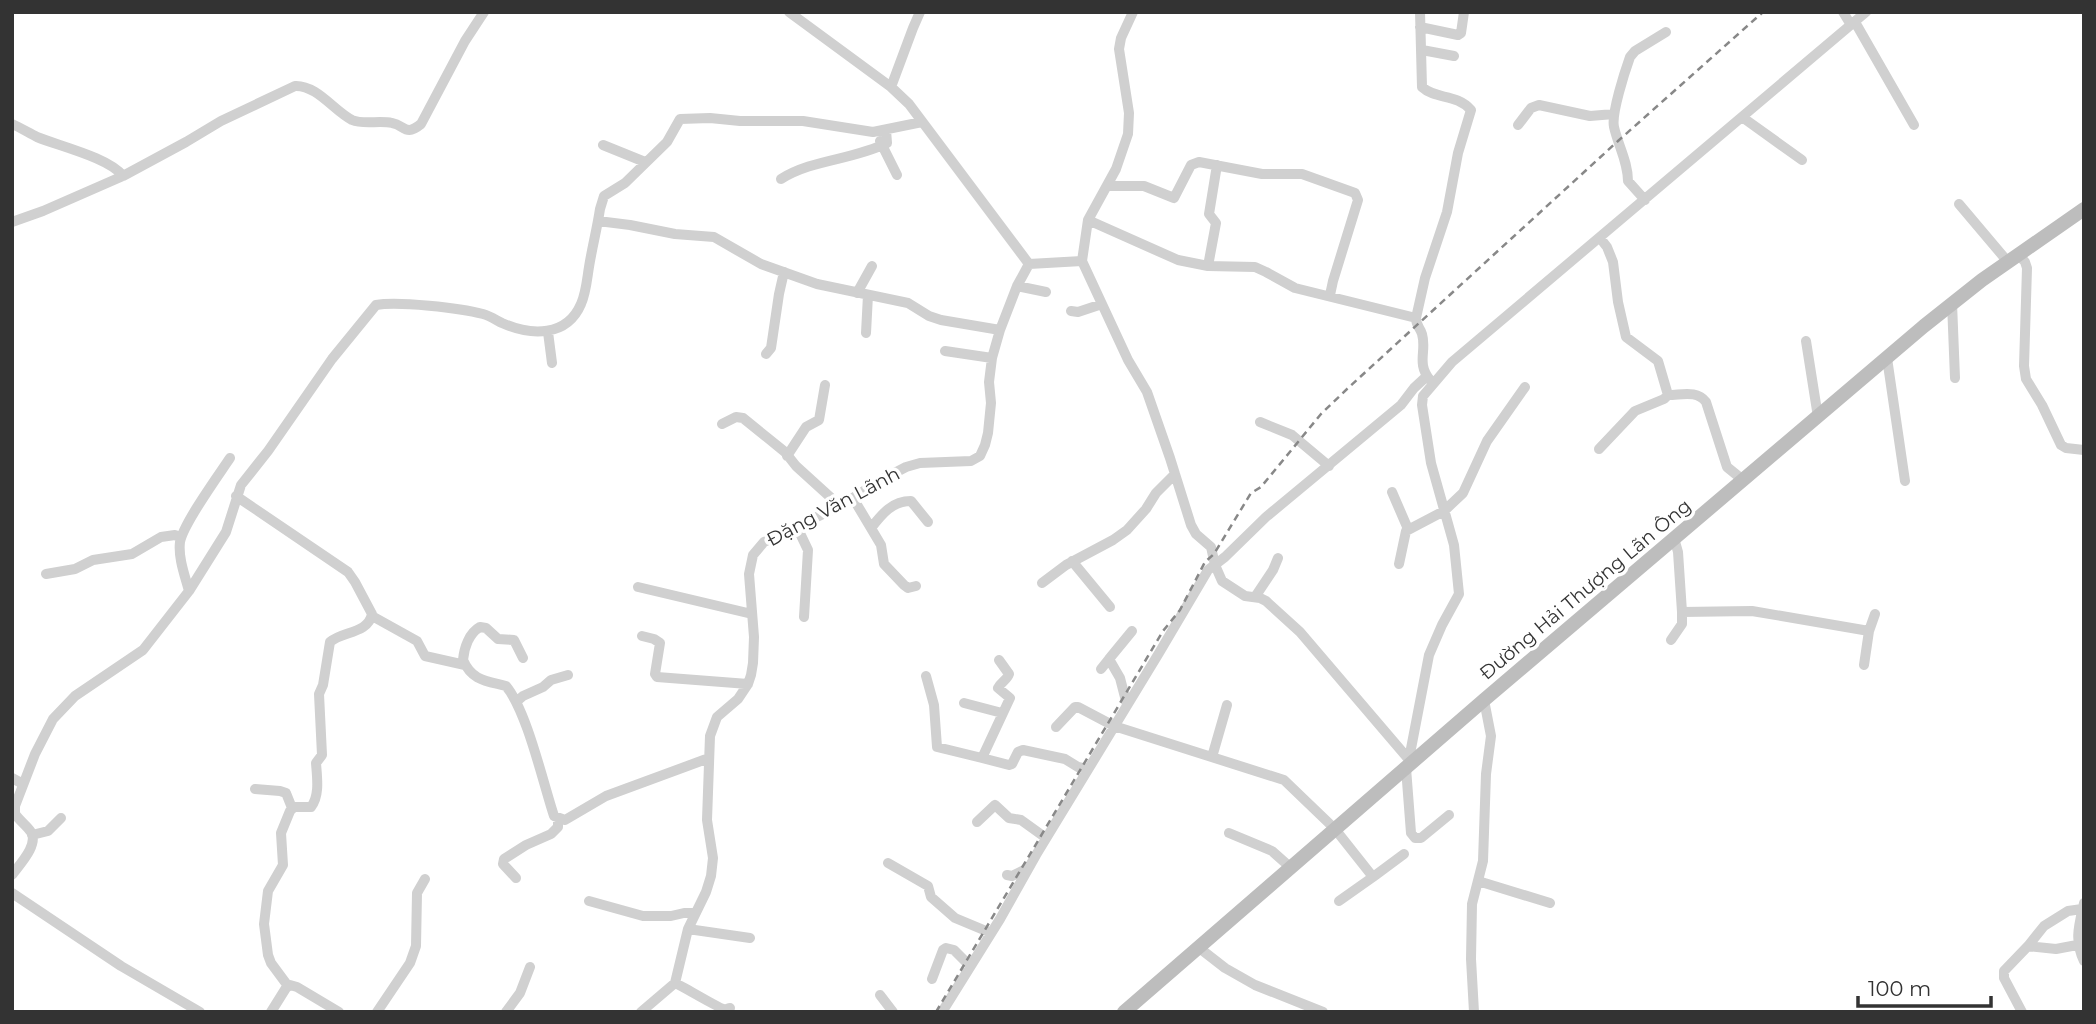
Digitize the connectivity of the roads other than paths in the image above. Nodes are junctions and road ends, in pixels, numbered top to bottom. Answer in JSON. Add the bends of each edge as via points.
{"nodes":[{"id":1,"x":484,"y":12,"type":"edge"},
{"id":2,"x":789,"y":12,"type":"edge"},
{"id":3,"x":920,"y":12,"type":"edge"},
{"id":4,"x":1133,"y":12,"type":"edge"},
{"id":5,"x":1420,"y":12,"type":"edge"},
{"id":6,"x":1464,"y":12,"type":"edge"},
{"id":7,"x":1843,"y":12,"type":"edge"},
{"id":8,"x":1866,"y":12,"type":"edge"},
{"id":9,"x":1853,"y":23,"type":"junction"},
{"id":10,"x":1420,"y":27,"type":"junction"},
{"id":11,"x":1666,"y":32,"type":"dead end"},
{"id":12,"x":1422,"y":50,"type":"junction"},
{"id":13,"x":1454,"y":56,"type":"dead end"},
{"id":14,"x":891,"y":87,"type":"junction"},
{"id":15,"x":1614,"y":114,"type":"junction"},
{"id":16,"x":1742,"y":117,"type":"junction"},
{"id":17,"x":922,"y":122,"type":"junction"},
{"id":18,"x":12,"y":124,"type":"edge"},
{"id":19,"x":1518,"y":125,"type":"dead end"},
{"id":20,"x":1914,"y":125,"type":"dead end"},
{"id":21,"x":886,"y":130,"type":"junction"},
{"id":22,"x":873,"y":132,"type":"junction"},
{"id":23,"x":603,"y":145,"type":"dead end"},
{"id":24,"x":882,"y":145,"type":"junction"},
{"id":25,"x":1802,"y":160,"type":"dead end"},
{"id":26,"x":645,"y":162,"type":"junction"},
{"id":27,"x":1217,"y":165,"type":"junction"},
{"id":28,"x":897,"y":175,"type":"dead end"},
{"id":29,"x":123,"y":176,"type":"junction"},
{"id":30,"x":781,"y":179,"type":"dead end"},
{"id":31,"x":1108,"y":186,"type":"junction"},
{"id":32,"x":1645,"y":200,"type":"junction"},
{"id":33,"x":1959,"y":204,"type":"dead end"},
{"id":34,"x":2084,"y":209,"type":"edge"},
{"id":35,"x":1088,"y":220,"type":"junction"},
{"id":36,"x":598,"y":221,"type":"junction"},
{"id":37,"x":12,"y":222,"type":"edge"},
{"id":38,"x":1600,"y":238,"type":"junction"},
{"id":39,"x":2013,"y":258,"type":"junction"},
{"id":40,"x":1082,"y":261,"type":"junction"},
{"id":41,"x":1029,"y":264,"type":"junction"},
{"id":42,"x":873,"y":266,"type":"dead end"},
{"id":43,"x":1208,"y":266,"type":"junction"},
{"id":44,"x":784,"y":272,"type":"junction"},
{"id":45,"x":1017,"y":286,"type":"junction"},
{"id":46,"x":1046,"y":292,"type":"dead end"},
{"id":47,"x":857,"y":293,"type":"junction"},
{"id":48,"x":869,"y":295,"type":"junction"},
{"id":49,"x":1330,"y":295,"type":"junction"},
{"id":50,"x":1952,"y":303,"type":"junction"},
{"id":51,"x":1102,"y":304,"type":"junction"},
{"id":52,"x":1071,"y":311,"type":"dead end"},
{"id":53,"x":1416,"y":318,"type":"junction"},
{"id":54,"x":1000,"y":330,"type":"junction"},
{"id":55,"x":548,"y":332,"type":"junction"},
{"id":56,"x":866,"y":333,"type":"dead end"},
{"id":57,"x":1806,"y":341,"type":"dead end"},
{"id":58,"x":945,"y":351,"type":"dead end"},
{"id":59,"x":766,"y":354,"type":"dead end"},
{"id":60,"x":992,"y":358,"type":"junction"},
{"id":61,"x":1887,"y":358,"type":"junction"},
{"id":62,"x":552,"y":363,"type":"dead end"},
{"id":63,"x":1955,"y":378,"type":"dead end"},
{"id":64,"x":1430,"y":380,"type":"junction"},
{"id":65,"x":825,"y":385,"type":"dead end"},
{"id":66,"x":1525,"y":387,"type":"dead end"},
{"id":67,"x":1668,"y":395,"type":"junction"},
{"id":68,"x":1818,"y":417,"type":"junction"},
{"id":69,"x":1260,"y":422,"type":"dead end"},
{"id":70,"x":722,"y":424,"type":"dead end"},
{"id":71,"x":1599,"y":449,"type":"dead end"},
{"id":72,"x":2084,"y":450,"type":"edge"},
{"id":73,"x":788,"y":456,"type":"junction"},
{"id":74,"x":230,"y":458,"type":"dead end"},
{"id":75,"x":1329,"y":466,"type":"junction"},
{"id":76,"x":1175,"y":474,"type":"junction"},
{"id":77,"x":1743,"y":480,"type":"junction"},
{"id":78,"x":1905,"y":481,"type":"dead end"},
{"id":79,"x":1392,"y":492,"type":"dead end"},
{"id":80,"x":236,"y":496,"type":"junction"},
{"id":81,"x":853,"y":498,"type":"junction"},
{"id":82,"x":840,"y":506,"type":"junction"},
{"id":83,"x":1444,"y":511,"type":"junction"},
{"id":84,"x":928,"y":522,"type":"dead end"},
{"id":85,"x":797,"y":527,"type":"junction"},
{"id":86,"x":871,"y":528,"type":"junction"},
{"id":87,"x":1408,"y":528,"type":"junction"},
{"id":88,"x":181,"y":538,"type":"junction"},
{"id":89,"x":1674,"y":538,"type":"junction"},
{"id":90,"x":1278,"y":558,"type":"dead end"},
{"id":91,"x":1072,"y":561,"type":"junction"},
{"id":92,"x":1399,"y":564,"type":"dead end"},
{"id":93,"x":1215,"y":565,"type":"junction"},
{"id":94,"x":46,"y":574,"type":"dead end"},
{"id":95,"x":1042,"y":583,"type":"dead end"},
{"id":96,"x":916,"y":586,"type":"dead end"},
{"id":97,"x":638,"y":587,"type":"dead end"},
{"id":98,"x":189,"y":591,"type":"junction"},
{"id":99,"x":1255,"y":597,"type":"junction"},
{"id":100,"x":1110,"y":607,"type":"dead end"},
{"id":101,"x":1682,"y":612,"type":"junction"},
{"id":102,"x":752,"y":614,"type":"junction"},
{"id":103,"x":1875,"y":614,"type":"dead end"},
{"id":104,"x":372,"y":616,"type":"junction"},
{"id":105,"x":804,"y":617,"type":"dead end"},
{"id":106,"x":1132,"y":631,"type":"dead end"},
{"id":107,"x":1870,"y":631,"type":"junction"},
{"id":108,"x":642,"y":636,"type":"dead end"},
{"id":109,"x":1671,"y":640,"type":"dead end"},
{"id":110,"x":523,"y":657,"type":"dead end"},
{"id":111,"x":1109,"y":659,"type":"junction"},
{"id":112,"x":999,"y":660,"type":"dead end"},
{"id":113,"x":465,"y":665,"type":"junction"},
{"id":114,"x":1864,"y":665,"type":"dead end"},
{"id":115,"x":1101,"y":669,"type":"dead end"},
{"id":116,"x":568,"y":675,"type":"dead end"},
{"id":117,"x":926,"y":676,"type":"dead end"},
{"id":118,"x":748,"y":684,"type":"junction"},
{"id":119,"x":1484,"y":700,"type":"junction"},
{"id":120,"x":516,"y":702,"type":"junction"},
{"id":121,"x":964,"y":704,"type":"dead end"},
{"id":122,"x":1127,"y":705,"type":"junction"},
{"id":123,"x":1227,"y":705,"type":"dead end"},
{"id":124,"x":1002,"y":713,"type":"junction"},
{"id":125,"x":1114,"y":726,"type":"junction"},
{"id":126,"x":1056,"y":727,"type":"dead end"},
{"id":127,"x":1212,"y":757,"type":"junction"},
{"id":128,"x":709,"y":758,"type":"junction"},
{"id":129,"x":982,"y":758,"type":"junction"},
{"id":130,"x":1409,"y":763,"type":"junction"},
{"id":131,"x":1088,"y":769,"type":"junction"},
{"id":132,"x":12,"y":778,"type":"edge"},
{"id":133,"x":23,"y":784,"type":"junction"},
{"id":134,"x":255,"y":789,"type":"dead end"},
{"id":135,"x":292,"y":808,"type":"junction"},
{"id":136,"x":1450,"y":815,"type":"dead end"},
{"id":137,"x":61,"y":818,"type":"dead end"},
{"id":138,"x":558,"y":819,"type":"junction"},
{"id":139,"x":977,"y":822,"type":"dead end"},
{"id":140,"x":1335,"y":830,"type":"junction"},
{"id":141,"x":1229,"y":833,"type":"dead end"},
{"id":142,"x":32,"y":835,"type":"junction"},
{"id":143,"x":1046,"y":838,"type":"junction"},
{"id":144,"x":1405,"y":854,"type":"dead end"},
{"id":145,"x":888,"y":863,"type":"dead end"},
{"id":146,"x":1290,"y":867,"type":"junction"},
{"id":147,"x":1029,"y":868,"type":"junction"},
{"id":148,"x":12,"y":875,"type":"edge"},
{"id":149,"x":1007,"y":876,"type":"dead end"},
{"id":150,"x":1373,"y":877,"type":"junction"},
{"id":151,"x":516,"y":878,"type":"dead end"},
{"id":152,"x":425,"y":879,"type":"dead end"},
{"id":153,"x":1478,"y":881,"type":"junction"},
{"id":154,"x":12,"y":893,"type":"edge"},
{"id":155,"x":589,"y":901,"type":"dead end"},
{"id":156,"x":1339,"y":901,"type":"dead end"},
{"id":157,"x":1550,"y":903,"type":"dead end"},
{"id":158,"x":2083,"y":905,"type":"edge"},
{"id":159,"x":695,"y":913,"type":"junction"},
{"id":160,"x":688,"y":929,"type":"junction"},
{"id":161,"x":991,"y":933,"type":"junction"},
{"id":162,"x":750,"y":938,"type":"dead end"},
{"id":163,"x":2077,"y":945,"type":"junction"},
{"id":164,"x":2028,"y":946,"type":"junction"},
{"id":165,"x":1198,"y":947,"type":"junction"},
{"id":166,"x":2084,"y":961,"type":"edge"},
{"id":167,"x":971,"y":966,"type":"junction"},
{"id":168,"x":530,"y":967,"type":"dead end"},
{"id":169,"x":932,"y":979,"type":"dead end"},
{"id":170,"x":676,"y":983,"type":"junction"},
{"id":171,"x":288,"y":986,"type":"junction"},
{"id":172,"x":880,"y":995,"type":"dead end"},
{"id":173,"x":730,"y":1008,"type":"dead end"},
{"id":174,"x":200,"y":1012,"type":"edge"},
{"id":175,"x":271,"y":1012,"type":"edge"},
{"id":176,"x":339,"y":1012,"type":"edge"},
{"id":177,"x":377,"y":1012,"type":"edge"},
{"id":178,"x":506,"y":1012,"type":"edge"},
{"id":179,"x":641,"y":1012,"type":"edge"},
{"id":180,"x":893,"y":1012,"type":"edge"},
{"id":181,"x":942,"y":1012,"type":"edge"},
{"id":182,"x":1124,"y":1012,"type":"edge"},
{"id":183,"x":1323,"y":1012,"type":"edge"},
{"id":184,"x":1474,"y":1012,"type":"edge"},
{"id":185,"x":2022,"y":1012,"type":"edge"}],
"edges":[{"from":1,"to":29,"type":"street","via":[[415,129],[352,119],[312,91],[295,86]]},
{"from":2,"to":14,"type":"street"},
{"from":3,"to":14,"type":"street"},
{"from":4,"to":31,"type":"street","via":[[1119,49],[1128,134]]},
{"from":5,"to":10,"type":"street"},
{"from":6,"to":10,"type":"street","via":[[1458,35]]},
{"from":7,"to":9,"type":"street"},
{"from":8,"to":9,"type":"street"},
{"from":9,"to":16,"type":"street"},
{"from":9,"to":20,"type":"street"},
{"from":10,"to":12,"type":"street"},
{"from":11,"to":15,"type":"street","via":[[1630,57]]},
{"from":12,"to":13,"type":"street"},
{"from":12,"to":53,"type":"street","via":[[1423,90],[1454,98],[1470,107],[1471,113]]},
{"from":14,"to":17,"type":"street"},
{"from":15,"to":19,"type":"street","via":[[1590,116],[1539,105]]},
{"from":15,"to":32,"type":"street","via":[[1628,181]]},
{"from":16,"to":25,"type":"street"},
{"from":16,"to":32,"type":"street"},
{"from":17,"to":21,"type":"street"},
{"from":17,"to":41,"type":"street"},
{"from":18,"to":29,"type":"street","via":[[106,163]]},
{"from":21,"to":22,"type":"street"},
{"from":21,"to":24,"type":"street","via":[[888,140]]},
{"from":22,"to":24,"type":"street"},
{"from":22,"to":26,"type":"street","via":[[803,121],[683,118],[667,142]]},
{"from":23,"to":26,"type":"street"},
{"from":24,"to":28,"type":"street"},
{"from":24,"to":30,"type":"street","via":[[803,167]]},
{"from":26,"to":36,"type":"street","via":[[604,196]]},
{"from":27,"to":31,"type":"street","via":[[1191,165],[1174,198],[1144,187]]},
{"from":27,"to":43,"type":"street","via":[[1209,214],[1216,223]]},
{"from":27,"to":49,"type":"street","via":[[1262,174],[1302,174],[1357,195]]},
{"from":29,"to":37,"type":"street"},
{"from":31,"to":35,"type":"street"},
{"from":32,"to":38,"type":"street"},
{"from":33,"to":39,"type":"street"},
{"from":34,"to":39,"type":"street","name":"Đường Hải Thượng Lãn Ông"},
{"from":35,"to":40,"type":"street"},
{"from":35,"to":43,"type":"street","via":[[1178,260]]},
{"from":36,"to":44,"type":"street","via":[[714,237]]},
{"from":36,"to":55,"type":"street","via":[[582,303],[569,321]]},
{"from":38,"to":64,"type":"street"},
{"from":38,"to":67,"type":"street","via":[[1613,262],[1626,337],[1658,361]]},
{"from":39,"to":50,"type":"street","name":"Đường Hải Thượng Lãn Ông"},
{"from":39,"to":72,"type":"street","via":[[2025,262],[2027,268],[2026,379],[2061,445]]},
{"from":40,"to":41,"type":"street"},
{"from":40,"to":51,"type":"street"},
{"from":41,"to":45,"type":"street","name":"Đặng Văn Lãnh"},
{"from":42,"to":47,"type":"street"},
{"from":43,"to":49,"type":"street","via":[[1255,267],[1296,288]]},
{"from":44,"to":47,"type":"street"},
{"from":44,"to":59,"type":"street","via":[[771,348]]},
{"from":45,"to":46,"type":"street"},
{"from":45,"to":54,"type":"street","name":"Đặng Văn Lãnh"},
{"from":47,"to":48,"type":"street"},
{"from":48,"to":54,"type":"street","via":[[908,303],[941,320]]},
{"from":48,"to":56,"type":"street"},
{"from":49,"to":53,"type":"street"},
{"from":50,"to":61,"type":"street","name":"Đường Hải Thượng Lãn Ông"},
{"from":50,"to":63,"type":"street"},
{"from":51,"to":52,"type":"street"},
{"from":51,"to":76,"type":"street","via":[[1147,392]]},
{"from":53,"to":64,"type":"street"},
{"from":54,"to":60,"type":"street","name":"Đặng Văn Lãnh"},
{"from":55,"to":62,"type":"street"},
{"from":55,"to":80,"type":"street","via":[[519,329],[471,311],[376,305],[332,359]]},
{"from":57,"to":68,"type":"street"},
{"from":58,"to":60,"type":"street"},
{"from":60,"to":81,"type":"street","name":"Đặng Văn Lãnh","via":[[988,433],[980,456],[971,461],[906,467]]},
{"from":61,"to":68,"type":"street","name":"Đường Hải Thượng Lãn Ông"},
{"from":61,"to":78,"type":"street"},
{"from":64,"to":75,"type":"street"},
{"from":64,"to":83,"type":"street","via":[[1422,404]]},
{"from":65,"to":73,"type":"street","via":[[819,420],[806,427]]},
{"from":66,"to":83,"type":"street","via":[[1487,442],[1467,488]]},
{"from":67,"to":71,"type":"street","via":[[1635,411]]},
{"from":67,"to":77,"type":"street","via":[[1702,397],[1727,467]]},
{"from":68,"to":77,"type":"street","name":"Đường Hải Thượng Lãn Ông"},
{"from":69,"to":75,"type":"street","via":[[1292,435]]},
{"from":70,"to":73,"type":"street","via":[[743,418]]},
{"from":73,"to":82,"type":"street"},
{"from":74,"to":88,"type":"street"},
{"from":75,"to":93,"type":"street"},
{"from":76,"to":91,"type":"street","via":[[1127,530]]},
{"from":76,"to":93,"type":"street","via":[[1191,525],[1211,547]]},
{"from":77,"to":89,"type":"street","name":"Đường Hải Thượng Lãn Ông"},
{"from":79,"to":87,"type":"street"},
{"from":80,"to":98,"type":"street","via":[[226,532]]},
{"from":80,"to":104,"type":"street","via":[[348,572]]},
{"from":81,"to":82,"type":"street","name":"Đặng Văn Lãnh"},
{"from":81,"to":86,"type":"street"},
{"from":82,"to":85,"type":"street","name":"Đặng Văn Lãnh"},
{"from":83,"to":87,"type":"street"},
{"from":83,"to":130,"type":"street","via":[[1456,554],[1459,594],[1429,655]]},
{"from":84,"to":86,"type":"street","via":[[911,500],[904,500],[886,509]]},
{"from":85,"to":102,"type":"street","name":"Đặng Văn Lãnh","via":[[764,542],[753,555],[749,574]]},
{"from":85,"to":105,"type":"street","via":[[808,550]]},
{"from":86,"to":96,"type":"street","via":[[881,545],[884,564],[908,588]]},
{"from":87,"to":92,"type":"street"},
{"from":88,"to":94,"type":"street","via":[[161,537],[132,554]]},
{"from":88,"to":98,"type":"street"},
{"from":89,"to":101,"type":"street"},
{"from":89,"to":119,"type":"street","name":"Đường Hải Thượng Lãn Ông"},
{"from":90,"to":99,"type":"street"},
{"from":91,"to":95,"type":"street"},
{"from":91,"to":100,"type":"street"},
{"from":93,"to":99,"type":"street","via":[[1222,581],[1232,589]]},
{"from":93,"to":122,"type":"street"},
{"from":97,"to":102,"type":"street"},
{"from":98,"to":133,"type":"street","via":[[143,650],[63,707],[43,735]]},
{"from":99,"to":130,"type":"street","via":[[1266,601],[1300,632]]},
{"from":101,"to":107,"type":"street","via":[[1752,611]]},
{"from":101,"to":109,"type":"street","via":[[1682,624]]},
{"from":102,"to":118,"type":"street","name":"Đặng Văn Lãnh","via":[[754,663]]},
{"from":103,"to":107,"type":"street"},
{"from":104,"to":113,"type":"street","via":[[417,641],[425,656]]},
{"from":104,"to":135,"type":"street","via":[[352,633],[330,642],[319,694],[322,755],[316,763],[315,802],[311,807]]},
{"from":106,"to":111,"type":"street"},
{"from":107,"to":114,"type":"street"},
{"from":108,"to":118,"type":"street","via":[[660,643],[657,677]]},
{"from":110,"to":113,"type":"street","via":[[514,640],[498,639],[480,627],[466,645]]},
{"from":111,"to":115,"type":"street"},
{"from":111,"to":122,"type":"street"},
{"from":112,"to":124,"type":"street","via":[[1009,674],[998,688],[1010,698]]},
{"from":113,"to":120,"type":"street","via":[[485,682],[506,686]]},
{"from":116,"to":120,"type":"street"},
{"from":117,"to":129,"type":"street","via":[[937,747]]},
{"from":118,"to":128,"type":"street","via":[[717,717]]},
{"from":119,"to":130,"type":"street","name":"Đường Hải Thượng Lãn Ông"},
{"from":119,"to":153,"type":"street","via":[[1491,736]]},
{"from":120,"to":138,"type":"street"},
{"from":121,"to":124,"type":"street"},
{"from":122,"to":125,"type":"street"},
{"from":123,"to":127,"type":"street"},
{"from":124,"to":129,"type":"street"},
{"from":125,"to":126,"type":"street","via":[[1078,706]]},
{"from":125,"to":127,"type":"street"},
{"from":125,"to":131,"type":"street"},
{"from":127,"to":140,"type":"street","via":[[1284,780]]},
{"from":128,"to":138,"type":"street","via":[[606,796],[565,820]]},
{"from":128,"to":159,"type":"street","via":[[707,820],[713,869]]},
{"from":129,"to":131,"type":"street","via":[[1009,765],[1023,750]]},
{"from":130,"to":136,"type":"street","via":[[1415,838]]},
{"from":130,"to":140,"type":"street","name":"Đường Hải Thượng Lãn Ông"},
{"from":131,"to":143,"type":"street"},
{"from":132,"to":133,"type":"street"},
{"from":133,"to":142,"type":"street","via":[[15,814]]},
{"from":134,"to":135,"type":"street","via":[[286,793]]},
{"from":135,"to":171,"type":"street","via":[[281,834],[283,865],[268,891],[264,924],[271,963]]},
{"from":137,"to":142,"type":"street","via":[[48,831]]},
{"from":138,"to":151,"type":"street","via":[[551,834],[504,859],[503,864]]},
{"from":139,"to":143,"type":"street","via":[[995,805]]},
{"from":140,"to":146,"type":"street","name":"Đường Hải Thượng Lãn Ông"},
{"from":140,"to":150,"type":"street"},
{"from":141,"to":146,"type":"street","via":[[1272,851]]},
{"from":142,"to":148,"type":"street","via":[[31,847]]},
{"from":143,"to":147,"type":"street"},
{"from":144,"to":150,"type":"street"},
{"from":145,"to":161,"type":"street","via":[[928,886],[931,897],[956,918]]},
{"from":146,"to":165,"type":"street","name":"Đường Hải Thượng Lãn Ông"},
{"from":147,"to":149,"type":"street"},
{"from":147,"to":161,"type":"street"},
{"from":150,"to":156,"type":"street"},
{"from":152,"to":177,"type":"street","via":[[417,893],[416,946],[410,963]]},
{"from":153,"to":157,"type":"street"},
{"from":153,"to":184,"type":"street","via":[[1471,922]]},
{"from":154,"to":174,"type":"street"},
{"from":155,"to":159,"type":"street","via":[[643,916]]},
{"from":158,"to":163,"type":"street"},
{"from":158,"to":164,"type":"street","via":[[2044,926]]},
{"from":159,"to":160,"type":"street"},
{"from":160,"to":162,"type":"street"},
{"from":160,"to":170,"type":"street"},
{"from":161,"to":167,"type":"street"},
{"from":163,"to":164,"type":"street","via":[[2056,949]]},
{"from":163,"to":166,"type":"street"},
{"from":164,"to":185,"type":"street","via":[[2003,973]]},
{"from":165,"to":182,"type":"street","name":"Đường Hải Thượng Lãn Ông"},
{"from":165,"to":183,"type":"street","via":[[1255,985]]},
{"from":167,"to":169,"type":"street","via":[[946,948]]},
{"from":167,"to":181,"type":"street"},
{"from":168,"to":178,"type":"street"},
{"from":170,"to":173,"type":"street","via":[[719,1008]]},
{"from":170,"to":179,"type":"street"},
{"from":171,"to":175,"type":"street"},
{"from":171,"to":176,"type":"street","via":[[298,987]]},
{"from":172,"to":180,"type":"street"}]}
